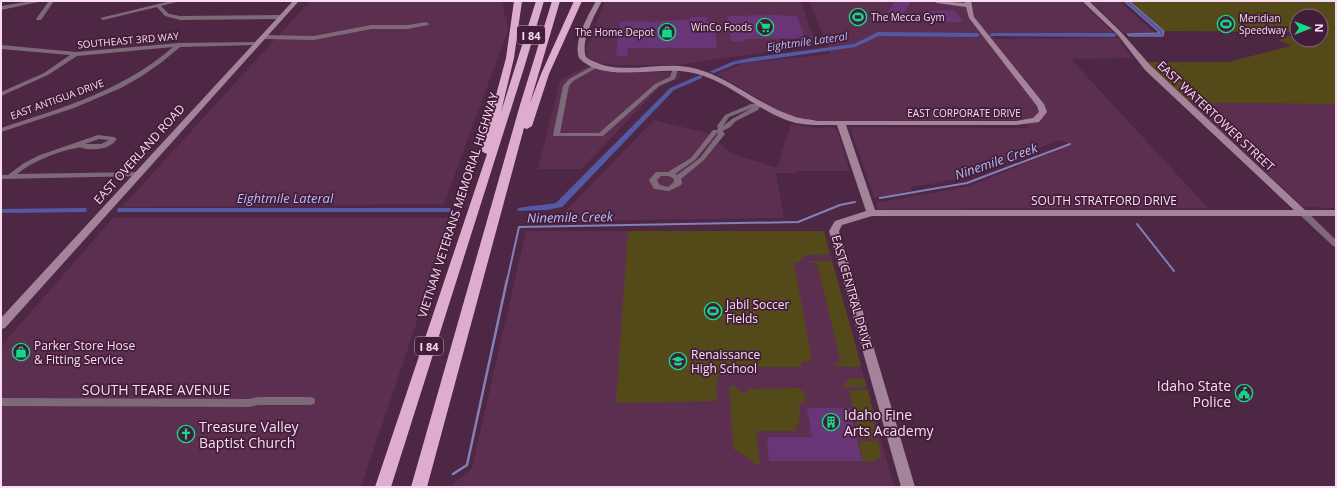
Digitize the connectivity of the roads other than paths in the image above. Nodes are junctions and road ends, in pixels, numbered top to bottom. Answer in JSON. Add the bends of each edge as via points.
{"nodes":[{"id":1,"x":41,"y":1,"type":"edge"},
{"id":2,"x":52,"y":1,"type":"edge"},
{"id":3,"x":178,"y":1,"type":"edge"},
{"id":4,"x":296,"y":1,"type":"edge"},
{"id":5,"x":518,"y":1,"type":"edge"},
{"id":6,"x":540,"y":1,"type":"edge"},
{"id":7,"x":556,"y":1,"type":"edge"},
{"id":8,"x":578,"y":1,"type":"edge"},
{"id":9,"x":599,"y":1,"type":"edge"},
{"id":10,"x":937,"y":1,"type":"edge"},
{"id":11,"x":1085,"y":1,"type":"edge"},
{"id":12,"x":968,"y":3,"type":"edge"},
{"id":13,"x":158,"y":6,"type":"junction"},
{"id":14,"x":1,"y":8,"type":"edge"},
{"id":15,"x":281,"y":17,"type":"junction"},
{"id":16,"x":103,"y":18,"type":"dead end"},
{"id":17,"x":39,"y":19,"type":"dead end"},
{"id":18,"x":426,"y":24,"type":"dead end"},
{"id":19,"x":263,"y":37,"type":"junction"},
{"id":20,"x":256,"y":44,"type":"junction"},
{"id":21,"x":180,"y":45,"type":"junction"},
{"id":22,"x":1,"y":47,"type":"edge"},
{"id":23,"x":12,"y":48,"type":"junction"},
{"id":24,"x":1,"y":52,"type":"edge"},
{"id":25,"x":76,"y":54,"type":"junction"},
{"id":26,"x":596,"y":66,"type":"junction"},
{"id":27,"x":676,"y":69,"type":"junction"},
{"id":28,"x":1,"y":94,"type":"edge"},
{"id":29,"x":758,"y":106,"type":"junction"},
{"id":30,"x":841,"y":124,"type":"junction"},
{"id":31,"x":1,"y":130,"type":"edge"},
{"id":32,"x":720,"y":130,"type":"junction"},
{"id":33,"x":78,"y":145,"type":"dead end"},
{"id":34,"x":138,"y":174,"type":"junction"},
{"id":35,"x":670,"y":174,"type":"junction"},
{"id":36,"x":1,"y":177,"type":"edge"},
{"id":37,"x":10,"y":177,"type":"junction"},
{"id":38,"x":677,"y":178,"type":"junction"},
{"id":39,"x":475,"y":205,"type":"junction"},
{"id":40,"x":499,"y":205,"type":"junction"},
{"id":41,"x":871,"y":213,"type":"junction"},
{"id":42,"x":1303,"y":213,"type":"junction"},
{"id":43,"x":1336,"y":213,"type":"edge"},
{"id":44,"x":1336,"y":244,"type":"edge"},
{"id":45,"x":1,"y":325,"type":"edge"},
{"id":46,"x":310,"y":401,"type":"dead end"},
{"id":47,"x":1,"y":402,"type":"edge"},
{"id":48,"x":383,"y":487,"type":"edge"},
{"id":49,"x":419,"y":487,"type":"edge"},
{"id":50,"x":908,"y":487,"type":"edge"}],
"edges":[{"from":1,"to":14,"type":"street"},
{"from":2,"to":17,"type":"street"},
{"from":3,"to":13,"type":"street"},
{"from":4,"to":15,"type":"street","name":"EAST OVERLAND ROAD"},
{"from":5,"to":39,"type":"highway","via":[[510,58],[489,133]]},
{"from":6,"to":39,"type":"highway","name":"VIETNAM VETERANS MEMORIAL HIGHWAY","number":"I 84"},
{"from":7,"to":40,"type":"highway","number":"I 84"},
{"from":8,"to":40,"type":"highway","via":[[545,74]]},
{"from":9,"to":26,"type":"street","via":[[580,48],[582,56]]},
{"from":10,"to":12,"type":"street"},
{"from":11,"to":42,"type":"street","name":"EAST WATERTOWER STREET","via":[[1119,33],[1148,68]]},
{"from":12,"to":30,"type":"street","name":"EAST CORPORATE DRIVE","via":[[971,17],[1041,106],[1043,112],[1039,119],[1016,123]]},
{"from":13,"to":15,"type":"street","via":[[167,15],[180,18]]},
{"from":13,"to":16,"type":"street"},
{"from":15,"to":19,"type":"street","name":"EAST OVERLAND ROAD"},
{"from":18,"to":19,"type":"street","via":[[408,27],[371,27],[319,37]]},
{"from":19,"to":20,"type":"street","name":"EAST OVERLAND ROAD"},
{"from":20,"to":21,"type":"street","name":"SOUTHEAST 3RD WAY"},
{"from":20,"to":34,"type":"street","name":"EAST OVERLAND ROAD"},
{"from":21,"to":25,"type":"street","name":"SOUTHEAST 3RD WAY"},
{"from":21,"to":31,"type":"street","name":"EAST ANTIGUA DRIVE","via":[[155,65],[112,89],[71,107]]},
{"from":22,"to":23,"type":"street","name":"SOUTHEAST 3RD WAY"},
{"from":23,"to":24,"type":"street"},
{"from":23,"to":25,"type":"street","name":"SOUTHEAST 3RD WAY"},
{"from":25,"to":28,"type":"street","via":[[46,74]]},
{"from":26,"to":27,"type":"street","via":[[618,69]]},
{"from":26,"to":27,"type":"street","via":[[571,80],[566,86],[556,134],[601,135],[657,85],[673,78]]},
{"from":27,"to":29,"type":"street","via":[[706,74]]},
{"from":29,"to":30,"type":"street","via":[[792,120]]},
{"from":29,"to":32,"type":"street"},
{"from":30,"to":41,"type":"street"},
{"from":32,"to":35,"type":"street","via":[[714,132],[689,162]]},
{"from":32,"to":38,"type":"street","via":[[722,134],[702,159]]},
{"from":33,"to":37,"type":"street","via":[[28,162]]},
{"from":34,"to":37,"type":"street"},
{"from":34,"to":45,"type":"street","name":"EAST OVERLAND ROAD"},
{"from":35,"to":38,"type":"street"},
{"from":35,"to":38,"type":"street","via":[[656,176],[653,183],[660,188],[669,189],[676,186]]},
{"from":36,"to":37,"type":"street"},
{"from":39,"to":48,"type":"highway","name":"VIETNAM VETERANS MEMORIAL HIGHWAY","number":"I 84"},
{"from":40,"to":49,"type":"highway","number":"I 84"},
{"from":41,"to":42,"type":"street","name":"SOUTH STRATFORD DRIVE"},
{"from":41,"to":50,"type":"street","name":"EAST CENTRAL DRIVE","via":[[843,220],[836,225],[834,231]]},
{"from":42,"to":43,"type":"street","name":"SOUTH STRATFORD DRIVE"},
{"from":42,"to":44,"type":"street","name":"EAST WATERTOWER STREET"},
{"from":46,"to":47,"type":"street","name":"SOUTH TEARE AVENUE"}]}
